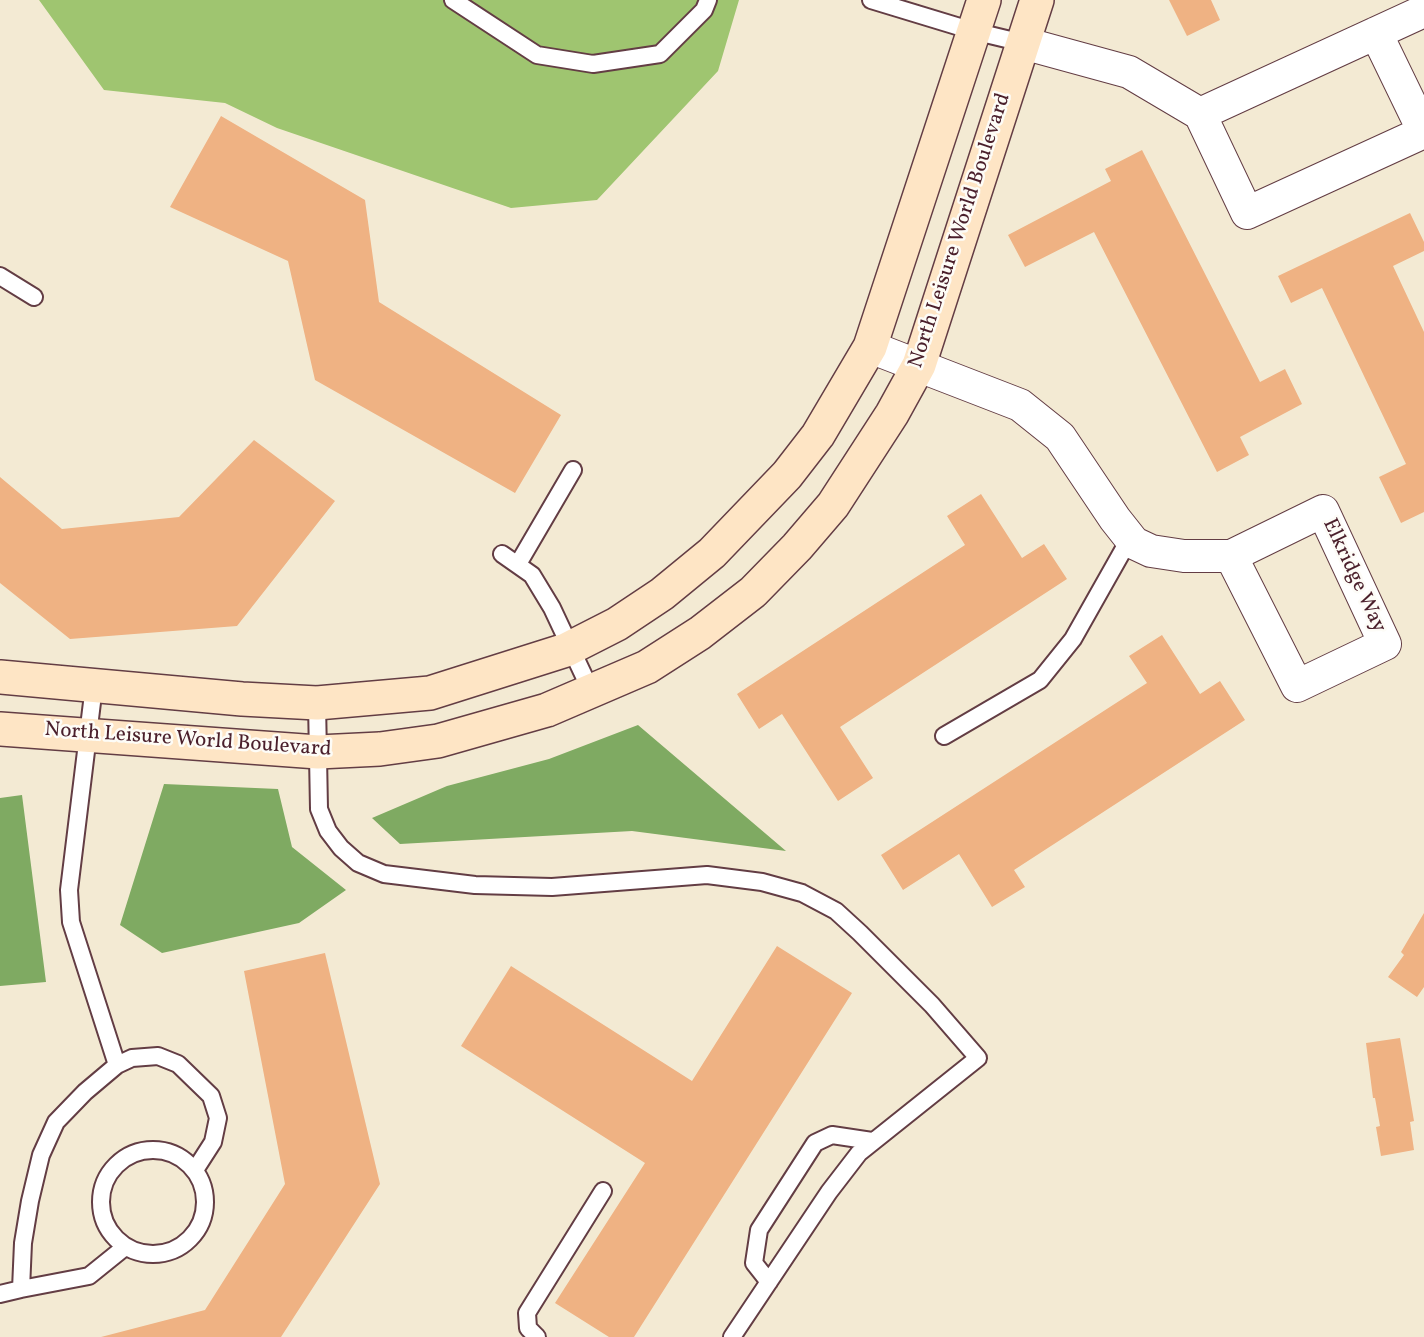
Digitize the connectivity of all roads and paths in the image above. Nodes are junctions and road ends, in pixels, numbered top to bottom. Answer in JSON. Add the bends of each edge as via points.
{"nodes":[{"id":1,"x":453,"y":0,"type":"edge"},
{"id":2,"x":708,"y":0,"type":"edge"},
{"id":3,"x":871,"y":0,"type":"edge"},
{"id":4,"x":984,"y":0,"type":"edge"},
{"id":5,"x":1037,"y":0,"type":"edge"},
{"id":6,"x":1424,"y":10,"type":"edge"},
{"id":7,"x":974,"y":31,"type":"junction"},
{"id":8,"x":1376,"y":33,"type":"junction"},
{"id":9,"x":1023,"y":43,"type":"junction"},
{"id":10,"x":1200,"y":114,"type":"junction"},
{"id":11,"x":0,"y":276,"type":"edge"},
{"id":12,"x":34,"y":297,"type":"dead end"},
{"id":13,"x":870,"y":347,"type":"junction"},
{"id":14,"x":920,"y":365,"type":"junction"},
{"id":15,"x":573,"y":470,"type":"dead end"},
{"id":16,"x":1130,"y":538,"type":"junction"},
{"id":17,"x":502,"y":554,"type":"dead end"},
{"id":18,"x":1232,"y":556,"type":"junction"},
{"id":19,"x":518,"y":564,"type":"junction"},
{"id":20,"x":572,"y":647,"type":"junction"},
{"id":21,"x":0,"y":677,"type":"edge"},
{"id":22,"x":93,"y":686,"type":"junction"},
{"id":23,"x":591,"y":691,"type":"junction"},
{"id":24,"x":317,"y":703,"type":"junction"},
{"id":25,"x":0,"y":729,"type":"edge"},
{"id":26,"x":89,"y":736,"type":"junction"},
{"id":27,"x":944,"y":736,"type":"dead end"},
{"id":28,"x":318,"y":752,"type":"junction"},
{"id":29,"x":117,"y":1065,"type":"junction"},
{"id":30,"x":872,"y":1141,"type":"junction"},
{"id":31,"x":195,"y":1170,"type":"junction"},
{"id":32,"x":603,"y":1191,"type":"dead end"},
{"id":33,"x":124,"y":1247,"type":"junction"},
{"id":34,"x":769,"y":1282,"type":"junction"},
{"id":35,"x":21,"y":1289,"type":"junction"},
{"id":36,"x":0,"y":1294,"type":"edge"},
{"id":37,"x":537,"y":1337,"type":"edge"},
{"id":38,"x":732,"y":1337,"type":"edge"}],
"edges":[{"from":1,"to":2,"type":"lane","via":[[537,55],[593,64],[660,54],[704,10]]},
{"from":3,"to":7,"type":"lane"},
{"from":4,"to":7,"type":"street"},
{"from":5,"to":9,"type":"street","name":"North Leisure World Boulevard"},
{"from":6,"to":8,"type":"street"},
{"from":7,"to":9,"type":"lane"},
{"from":7,"to":13,"type":"street"},
{"from":8,"to":10,"type":"street"},
{"from":8,"to":10,"type":"street","via":[[1424,132],[1247,213]]},
{"from":9,"to":10,"type":"street","via":[[1129,72]]},
{"from":9,"to":14,"type":"street","name":"North Leisure World Boulevard"},
{"from":11,"to":12,"type":"lane"},
{"from":13,"to":14,"type":"street","name":"Elkridge Way"},
{"from":13,"to":20,"type":"street","via":[[812,443],[787,475],[712,553],[635,612]]},
{"from":14,"to":16,"type":"street","name":"Elkridge Way","via":[[1020,405],[1060,437]]},
{"from":14,"to":23,"type":"street","name":"North Leisure World Boulevard","via":[[833,505],[753,592],[647,667]]},
{"from":15,"to":19,"type":"lane"},
{"from":16,"to":18,"type":"street","name":"Elkridge Way","via":[[1151,551]]},
{"from":16,"to":27,"type":"lane","via":[[1073,639],[1040,680]]},
{"from":17,"to":19,"type":"lane"},
{"from":18,"to":18,"type":"street","name":"Elkridge Way","via":[[1323,511],[1385,644],[1297,686]]},
{"from":19,"to":20,"type":"lane","via":[[532,575]]},
{"from":20,"to":23,"type":"lane"},
{"from":20,"to":24,"type":"street","via":[[430,693]]},
{"from":21,"to":22,"type":"street"},
{"from":22,"to":24,"type":"street"},
{"from":22,"to":26,"type":"lane"},
{"from":23,"to":28,"type":"street","name":"North Leisure World Boulevard","via":[[547,710],[438,741]]},
{"from":24,"to":28,"type":"lane"},
{"from":25,"to":26,"type":"street","name":"North Leisure World Boulevard"},
{"from":26,"to":28,"type":"street","name":"North Leisure World Boulevard"},
{"from":26,"to":29,"type":"lane","via":[[69,890],[71,922]]},
{"from":28,"to":30,"type":"lane","via":[[319,809],[328,831],[358,863],[384,873],[475,885],[552,887],[707,875],[802,893],[836,911],[932,1005],[978,1058]]},
{"from":29,"to":31,"type":"lane","via":[[132,1058],[158,1056],[178,1064],[211,1096],[218,1118],[213,1142]]},
{"from":29,"to":35,"type":"lane","via":[[56,1122],[41,1155],[23,1242]]},
{"from":30,"to":34,"type":"lane","via":[[829,1192]]},
{"from":30,"to":34,"type":"lane","via":[[832,1135],[815,1143],[759,1230],[754,1263]]},
{"from":31,"to":33,"type":"lane","via":[[203,1184],[204,1217],[186,1244],[156,1255]]},
{"from":31,"to":33,"type":"lane","via":[[165,1150],[129,1155],[115,1167],[104,1182],[100,1200],[111,1234]]},
{"from":32,"to":37,"type":"lane","via":[[527,1313],[528,1328]]},
{"from":33,"to":35,"type":"lane","via":[[89,1276]]},
{"from":34,"to":38,"type":"lane"},
{"from":35,"to":36,"type":"lane"}]}
